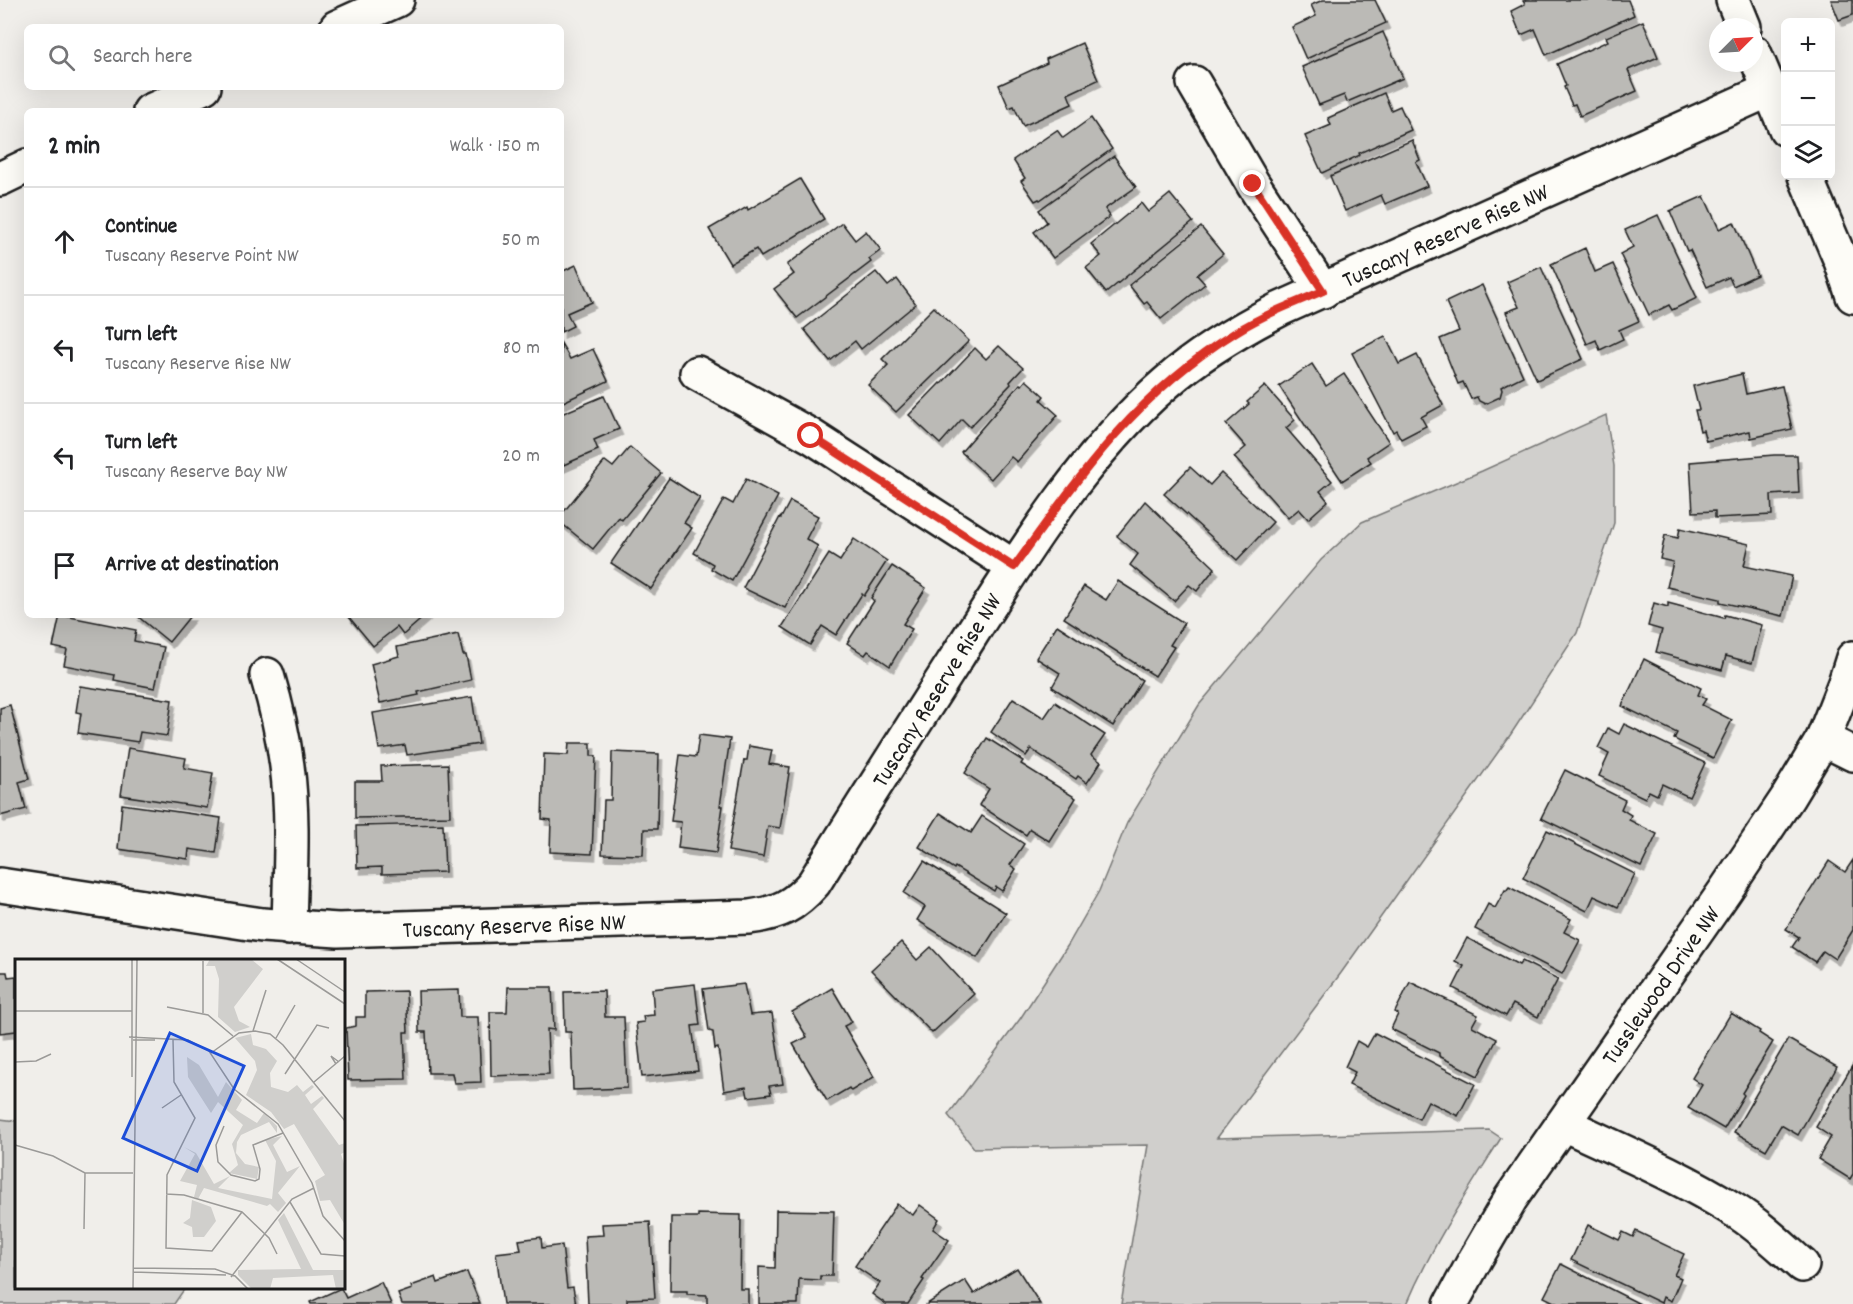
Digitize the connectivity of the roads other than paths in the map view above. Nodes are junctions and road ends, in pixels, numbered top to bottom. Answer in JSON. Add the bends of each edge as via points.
{"nodes":[{"id":1,"x":397,"y":0,"type":"edge"},
{"id":2,"x":1733,"y":0,"type":"edge"},
{"id":3,"x":1740,"y":18,"type":"edge"},
{"id":4,"x":344,"y":24,"type":"edge"},
{"id":5,"x":1762,"y":72,"type":"edge"},
{"id":6,"x":1194,"y":83,"type":"dead end"},
{"id":7,"x":197,"y":90,"type":"edge"},
{"id":8,"x":1769,"y":90,"type":"junction"},
{"id":9,"x":157,"y":108,"type":"edge"},
{"id":10,"x":1784,"y":126,"type":"edge"},
{"id":11,"x":24,"y":167,"type":"edge"},
{"id":12,"x":0,"y":178,"type":"edge"},
{"id":13,"x":1807,"y":180,"type":"edge"},
{"id":14,"x":1323,"y":291,"type":"junction"},
{"id":15,"x":1853,"y":296,"type":"edge"},
{"id":16,"x":697,"y":373,"type":"dead end"},
{"id":17,"x":1014,"y":567,"type":"junction"},
{"id":18,"x":1853,"y":658,"type":"edge"},
{"id":19,"x":267,"y":675,"type":"dead end"},
{"id":20,"x":1822,"y":739,"type":"junction"},
{"id":21,"x":1853,"y":754,"type":"edge"},
{"id":22,"x":0,"y":885,"type":"edge"},
{"id":23,"x":289,"y":928,"type":"junction"},
{"id":24,"x":1564,"y":1124,"type":"junction"},
{"id":25,"x":1802,"y":1265,"type":"dead end"},
{"id":26,"x":1451,"y":1304,"type":"edge"}],
"edges":[{"from":1,"to":4,"type":"street"},
{"from":2,"to":3,"type":"street"},
{"from":5,"to":8,"type":"street"},
{"from":6,"to":14,"type":"street","via":[[1253,184]]},
{"from":7,"to":9,"type":"street"},
{"from":8,"to":10,"type":"street"},
{"from":8,"to":14,"type":"street","name":"Tuscany Reserve Rise NW"},
{"from":11,"to":12,"type":"street"},
{"from":13,"to":15,"type":"street"},
{"from":14,"to":17,"type":"street","name":"Tuscany Reserve Rise NW","via":[[1238,331],[1165,384],[1099,452]]},
{"from":16,"to":17,"type":"street","via":[[811,436]]},
{"from":17,"to":23,"type":"street","name":"Tuscany Reserve Rise NW","via":[[814,883],[782,910],[749,917],[338,930]]},
{"from":18,"to":20,"type":"street","name":"Tusslewood Drive NW"},
{"from":19,"to":23,"type":"street","via":[[279,716],[287,767],[291,828]]},
{"from":20,"to":21,"type":"street"},
{"from":20,"to":24,"type":"street","name":"Tusslewood Drive NW","via":[[1788,797]]},
{"from":22,"to":23,"type":"street","name":"Tuscany Reserve Rise NW"},
{"from":24,"to":25,"type":"street","via":[[1735,1210]]},
{"from":24,"to":26,"type":"street","name":"Tusslewood Drive NW","via":[[1511,1198]]}]}
